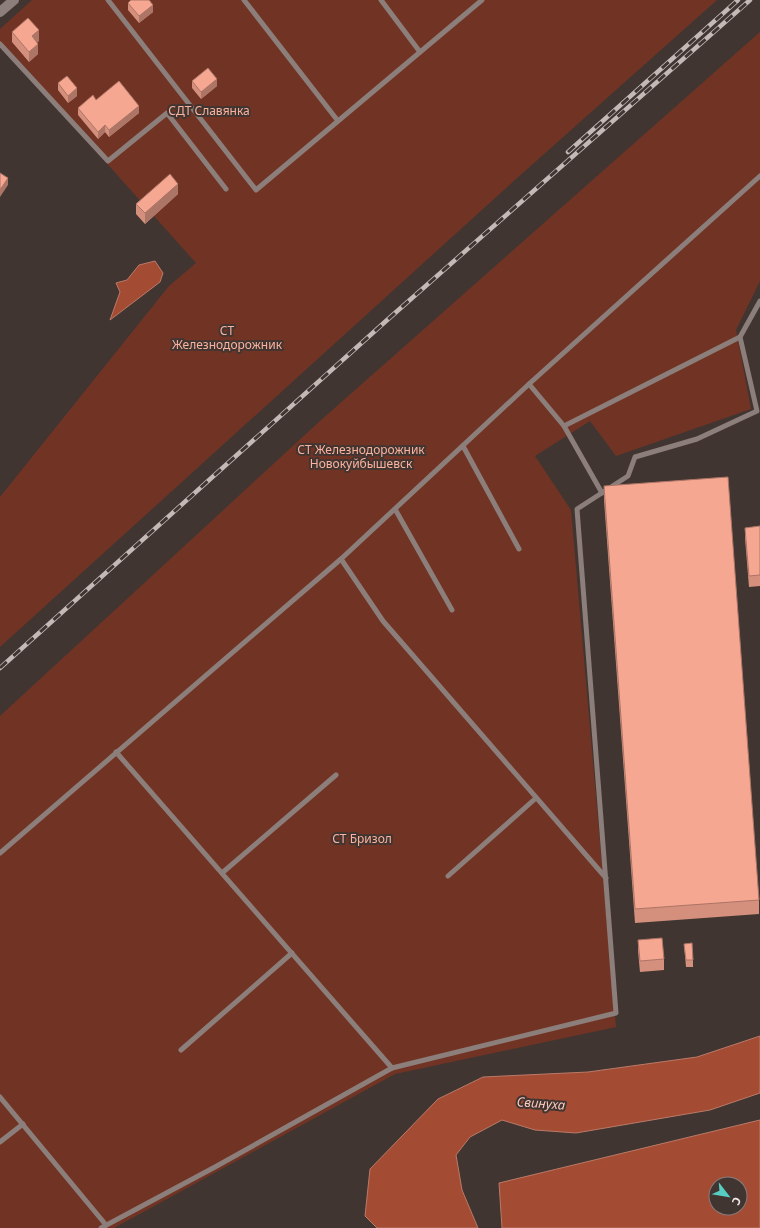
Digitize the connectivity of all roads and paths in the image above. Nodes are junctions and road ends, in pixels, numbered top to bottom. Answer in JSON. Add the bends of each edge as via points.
{"nodes":[{"id":1,"x":14,"y":0,"type":"edge"},
{"id":2,"x":108,"y":0,"type":"edge"},
{"id":3,"x":244,"y":0,"type":"edge"},
{"id":4,"x":381,"y":0,"type":"edge"},
{"id":5,"x":482,"y":0,"type":"edge"},
{"id":6,"x":0,"y":12,"type":"edge"},
{"id":7,"x":0,"y":44,"type":"edge"},
{"id":8,"x":420,"y":52,"type":"junction"},
{"id":9,"x":338,"y":121,"type":"junction"},
{"id":10,"x":760,"y":176,"type":"edge"},
{"id":11,"x":226,"y":189,"type":"dead end"},
{"id":12,"x":760,"y":301,"type":"edge"},
{"id":13,"x":740,"y":337,"type":"junction"},
{"id":14,"x":529,"y":384,"type":"junction"},
{"id":15,"x":564,"y":426,"type":"junction"},
{"id":16,"x":463,"y":446,"type":"junction"},
{"id":17,"x":602,"y":493,"type":"junction"},
{"id":18,"x":395,"y":509,"type":"junction"},
{"id":19,"x":519,"y":549,"type":"dead end"},
{"id":20,"x":341,"y":559,"type":"junction"},
{"id":21,"x":452,"y":610,"type":"dead end"},
{"id":22,"x":116,"y":752,"type":"junction"},
{"id":23,"x":336,"y":775,"type":"dead end"},
{"id":24,"x":536,"y":798,"type":"junction"},
{"id":25,"x":0,"y":853,"type":"edge"},
{"id":26,"x":222,"y":873,"type":"junction"},
{"id":27,"x":448,"y":876,"type":"dead end"},
{"id":28,"x":606,"y":878,"type":"junction"},
{"id":29,"x":292,"y":953,"type":"junction"},
{"id":30,"x":181,"y":1050,"type":"dead end"},
{"id":31,"x":392,"y":1068,"type":"junction"},
{"id":32,"x":0,"y":1097,"type":"edge"},
{"id":33,"x":23,"y":1124,"type":"junction"},
{"id":34,"x":0,"y":1142,"type":"edge"},
{"id":35,"x":103,"y":1227,"type":"edge"}],
"edges":[{"from":1,"to":6,"type":"street"},
{"from":2,"to":9,"type":"lane","via":[[256,190]]},
{"from":3,"to":9,"type":"lane"},
{"from":4,"to":8,"type":"lane"},
{"from":5,"to":8,"type":"lane"},
{"from":7,"to":11,"type":"lane","via":[[108,161],[166,113]]},
{"from":8,"to":9,"type":"lane"},
{"from":10,"to":14,"type":"lane"},
{"from":12,"to":13,"type":"lane"},
{"from":13,"to":15,"type":"lane"},
{"from":13,"to":17,"type":"lane","via":[[757,411],[697,440],[635,457],[628,476]]},
{"from":14,"to":15,"type":"lane"},
{"from":14,"to":16,"type":"lane"},
{"from":15,"to":17,"type":"lane"},
{"from":16,"to":18,"type":"lane"},
{"from":16,"to":19,"type":"lane"},
{"from":17,"to":28,"type":"lane","via":[[577,509]]},
{"from":18,"to":20,"type":"lane"},
{"from":18,"to":21,"type":"lane"},
{"from":20,"to":22,"type":"lane"},
{"from":20,"to":24,"type":"lane","via":[[383,622]]},
{"from":22,"to":25,"type":"lane"},
{"from":22,"to":26,"type":"lane"},
{"from":23,"to":26,"type":"lane"},
{"from":24,"to":27,"type":"lane"},
{"from":24,"to":28,"type":"lane"},
{"from":26,"to":29,"type":"lane"},
{"from":28,"to":31,"type":"lane","via":[[616,1013]]},
{"from":29,"to":30,"type":"lane"},
{"from":29,"to":31,"type":"lane"},
{"from":31,"to":35,"type":"lane"},
{"from":32,"to":33,"type":"lane"},
{"from":33,"to":34,"type":"lane"},
{"from":33,"to":35,"type":"lane"}]}
